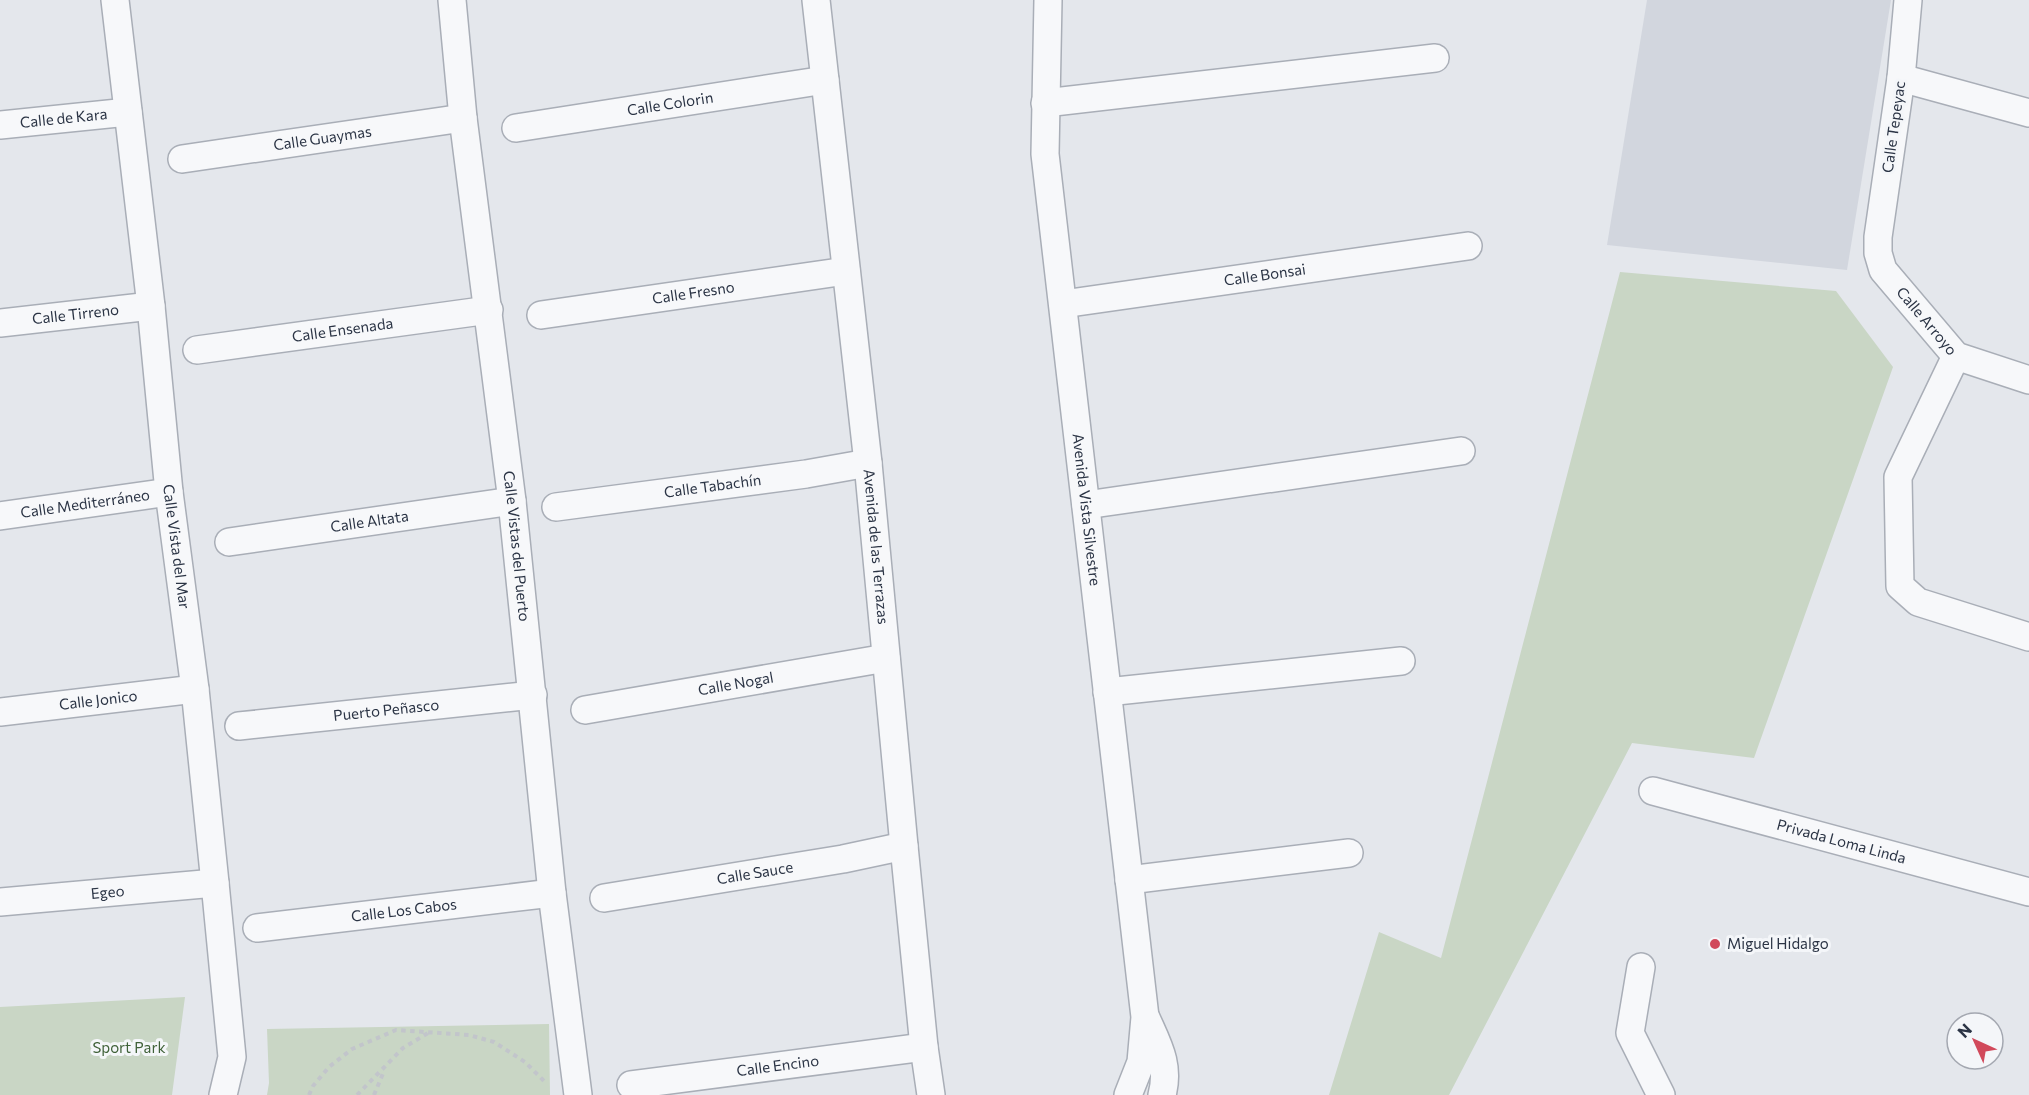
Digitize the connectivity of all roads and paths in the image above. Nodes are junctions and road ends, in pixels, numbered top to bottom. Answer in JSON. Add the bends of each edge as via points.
{"nodes":[{"id":1,"x":115,"y":0,"type":"edge"},
{"id":2,"x":452,"y":0,"type":"edge"},
{"id":3,"x":816,"y":0,"type":"edge"},
{"id":4,"x":1048,"y":0,"type":"edge"},
{"id":5,"x":1908,"y":0,"type":"edge"},
{"id":6,"x":1436,"y":58,"type":"dead end"},
{"id":7,"x":1901,"y":78,"type":"junction"},
{"id":8,"x":825,"y":80,"type":"junction"},
{"id":9,"x":1045,"y":103,"type":"junction"},
{"id":10,"x":128,"y":112,"type":"junction"},
{"id":11,"x":2029,"y":113,"type":"edge"},
{"id":12,"x":463,"y":118,"type":"junction"},
{"id":13,"x":0,"y":125,"type":"edge"},
{"id":14,"x":516,"y":128,"type":"dead end"},
{"id":15,"x":182,"y":159,"type":"dead end"},
{"id":16,"x":1468,"y":246,"type":"dead end"},
{"id":17,"x":1878,"y":253,"type":"joint"},
{"id":18,"x":846,"y":271,"type":"junction"},
{"id":19,"x":1063,"y":304,"type":"junction"},
{"id":20,"x":151,"y":306,"type":"junction"},
{"id":21,"x":489,"y":310,"type":"junction"},
{"id":22,"x":541,"y":315,"type":"dead end"},
{"id":23,"x":0,"y":323,"type":"edge"},
{"id":24,"x":197,"y":350,"type":"dead end"},
{"id":25,"x":1956,"y":356,"type":"junction"},
{"id":26,"x":2029,"y":381,"type":"edge"},
{"id":27,"x":1461,"y":451,"type":"dead end"},
{"id":28,"x":868,"y":463,"type":"junction"},
{"id":29,"x":170,"y":492,"type":"junction"},
{"id":30,"x":512,"y":501,"type":"junction"},
{"id":31,"x":1086,"y":505,"type":"junction"},
{"id":32,"x":556,"y":507,"type":"dead end"},
{"id":33,"x":0,"y":516,"type":"edge"},
{"id":34,"x":229,"y":542,"type":"dead end"},
{"id":35,"x":2029,"y":637,"type":"edge"},
{"id":36,"x":886,"y":658,"type":"junction"},
{"id":37,"x":1401,"y":662,"type":"dead end"},
{"id":38,"x":195,"y":688,"type":"junction"},
{"id":39,"x":1107,"y":692,"type":"junction"},
{"id":40,"x":533,"y":695,"type":"junction"},
{"id":41,"x":585,"y":710,"type":"dead end"},
{"id":42,"x":0,"y":712,"type":"edge"},
{"id":43,"x":239,"y":726,"type":"dead end"},
{"id":44,"x":1653,"y":791,"type":"dead end"},
{"id":45,"x":904,"y":846,"type":"junction"},
{"id":46,"x":1348,"y":853,"type":"dead end"},
{"id":47,"x":1129,"y":880,"type":"junction"},
{"id":48,"x":215,"y":883,"type":"junction"},
{"id":49,"x":2029,"y":892,"type":"edge"},
{"id":50,"x":552,"y":893,"type":"junction"},
{"id":51,"x":604,"y":898,"type":"dead end"},
{"id":52,"x":0,"y":902,"type":"edge"},
{"id":53,"x":257,"y":928,"type":"dead end"},
{"id":54,"x":1641,"y":967,"type":"dead end"},
{"id":55,"x":1145,"y":1017,"type":"junction"},
{"id":56,"x":429,"y":1033,"type":"junction"},
{"id":57,"x":924,"y":1047,"type":"junction"},
{"id":58,"x":385,"y":1068,"type":"junction"},
{"id":59,"x":631,"y":1085,"type":"dead end"},
{"id":60,"x":550,"y":1087,"type":"dead end"},
{"id":61,"x":224,"y":1095,"type":"edge"},
{"id":62,"x":309,"y":1095,"type":"edge"},
{"id":63,"x":357,"y":1095,"type":"edge"},
{"id":64,"x":374,"y":1095,"type":"edge"},
{"id":65,"x":578,"y":1095,"type":"edge"},
{"id":66,"x":931,"y":1095,"type":"edge"},
{"id":67,"x":1128,"y":1095,"type":"edge"},
{"id":68,"x":1162,"y":1095,"type":"edge"},
{"id":69,"x":1661,"y":1095,"type":"edge"}],
"edges":[{"from":1,"to":10,"type":"street","name":"Calle Vista del Mar"},
{"from":2,"to":12,"type":"street","name":"Calle Vistas del Puerto"},
{"from":3,"to":8,"type":"street","name":"Avenida de las Terrazas"},
{"from":4,"to":9,"type":"street","name":"Avenida Vista Silvestre"},
{"from":5,"to":7,"type":"street","name":"Calle Tepeyac"},
{"from":6,"to":9,"type":"street"},
{"from":7,"to":11,"type":"street"},
{"from":7,"to":17,"type":"street","name":"Calle Tepeyac"},
{"from":8,"to":14,"type":"street","name":"Calle Colorin"},
{"from":8,"to":18,"type":"street","name":"Avenida de las Terrazas"},
{"from":9,"to":19,"type":"street","name":"Avenida Vista Silvestre","via":[[1045,154]]},
{"from":10,"to":13,"type":"street","name":"Calle de Kara"},
{"from":10,"to":20,"type":"street","name":"Calle Vista del Mar"},
{"from":12,"to":15,"type":"street","name":"Calle Guaymas"},
{"from":12,"to":21,"type":"street","name":"Calle Vistas del Puerto"},
{"from":16,"to":19,"type":"street","name":"Calle Bonsai"},
{"from":17,"to":25,"type":"street","name":"Calle Arroyo","via":[[1883,270]]},
{"from":18,"to":22,"type":"street","name":"Calle Fresno"},
{"from":18,"to":28,"type":"street","name":"Avenida de las Terrazas"},
{"from":19,"to":31,"type":"street","name":"Avenida Vista Silvestre"},
{"from":20,"to":23,"type":"street","name":"Calle Tirreno"},
{"from":20,"to":29,"type":"street","name":"Calle Vista del Mar"},
{"from":21,"to":24,"type":"street","name":"Calle Ensenada"},
{"from":21,"to":30,"type":"street","name":"Calle Vistas del Puerto"},
{"from":25,"to":26,"type":"street","name":"Calle Arroyo"},
{"from":25,"to":35,"type":"street","via":[[1898,477],[1900,586],[1918,602]]},
{"from":27,"to":31,"type":"street"},
{"from":28,"to":32,"type":"street","name":"Calle Tabachín"},
{"from":28,"to":36,"type":"street","name":"Avenida de las Terrazas"},
{"from":29,"to":33,"type":"street","name":"Calle Mediterráneo"},
{"from":29,"to":38,"type":"street","name":"Calle Vista del Mar"},
{"from":30,"to":34,"type":"street","name":"Calle Altata"},
{"from":30,"to":40,"type":"street","name":"Calle Vistas del Puerto"},
{"from":31,"to":39,"type":"street","name":"Avenida Vista Silvestre"},
{"from":36,"to":41,"type":"street","name":"Calle Nogal"},
{"from":36,"to":45,"type":"street","name":"Avenida de las Terrazas"},
{"from":37,"to":39,"type":"street"},
{"from":38,"to":42,"type":"street","name":"Calle Jonico"},
{"from":38,"to":48,"type":"street","name":"Calle Vista del Mar"},
{"from":39,"to":47,"type":"street","name":"Avenida Vista Silvestre"},
{"from":40,"to":43,"type":"street","name":"Puerto Peñasco"},
{"from":40,"to":50,"type":"street","name":"Calle Vistas del Puerto"},
{"from":44,"to":49,"type":"street","name":"Privada Loma Linda"},
{"from":45,"to":51,"type":"street","name":"Calle Sauce"},
{"from":45,"to":57,"type":"street","name":"Avenida de las Terrazas"},
{"from":46,"to":47,"type":"street"},
{"from":47,"to":55,"type":"street","name":"Avenida Vista Silvestre"},
{"from":48,"to":52,"type":"street","name":"Egeo"},
{"from":48,"to":61,"type":"street","name":"Calle Vista del Mar","via":[[232,1057]]},
{"from":50,"to":53,"type":"street","name":"Calle Los Cabos"},
{"from":50,"to":65,"type":"street","name":"Calle Vistas del Puerto"},
{"from":54,"to":69,"type":"street","via":[[1630,1033]]},
{"from":55,"to":67,"type":"street","name":"Avenida Vista Silvestre","via":[[1141,1062]]},
{"from":55,"to":68,"type":"street","name":"Avenida Vista Silvestre","via":[[1164,1057]]},
{"from":56,"to":58,"type":"path","via":[[403,1048]]},
{"from":56,"to":60,"type":"path","via":[[469,1035],[494,1042],[525,1062]]},
{"from":56,"to":62,"type":"path","via":[[396,1029],[352,1049],[329,1066]]},
{"from":57,"to":59,"type":"street","name":"Calle Encino"},
{"from":57,"to":66,"type":"street","name":"Avenida de las Terrazas"},
{"from":58,"to":63,"type":"path"},
{"from":58,"to":64,"type":"path"}]}
